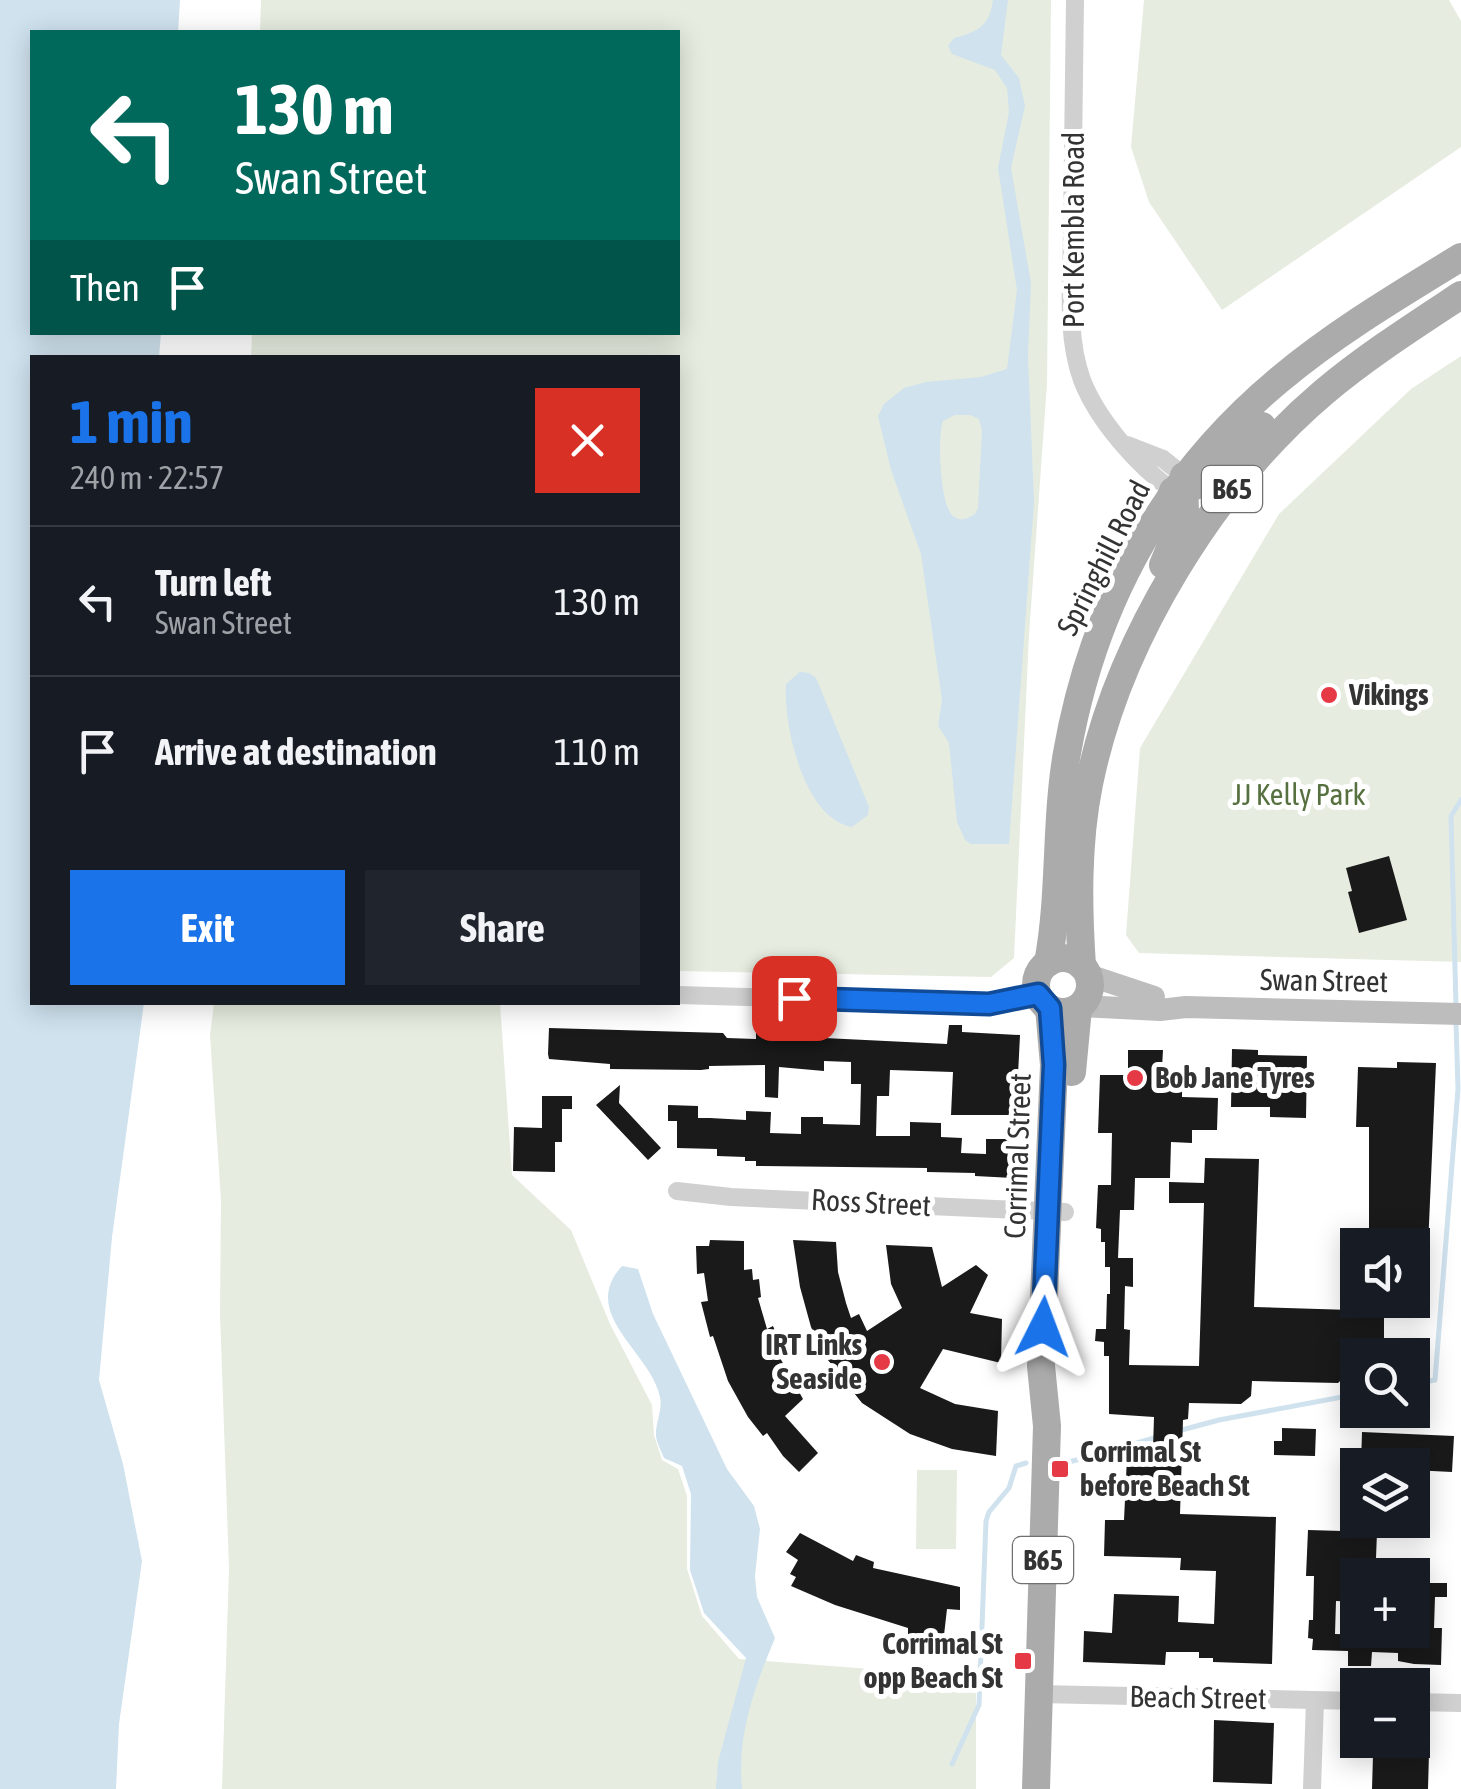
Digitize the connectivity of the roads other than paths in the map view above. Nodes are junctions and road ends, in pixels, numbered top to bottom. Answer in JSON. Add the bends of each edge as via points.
{"nodes":[{"id":1,"x":1075,"y":0,"type":"edge"},
{"id":2,"x":1461,"y":257,"type":"edge"},
{"id":3,"x":1461,"y":296,"type":"edge"},
{"id":4,"x":1412,"y":328,"type":"junction"},
{"id":5,"x":1181,"y":486,"type":"junction"},
{"id":6,"x":1132,"y":659,"type":"junction"},
{"id":7,"x":1048,"y":963,"type":"junction"},
{"id":8,"x":1085,"y":970,"type":"junction"},
{"id":9,"x":680,"y":994,"type":"edge"},
{"id":10,"x":1061,"y":1004,"type":"junction"},
{"id":11,"x":1186,"y":1007,"type":"junction"},
{"id":12,"x":1461,"y":1014,"type":"edge"},
{"id":13,"x":677,"y":1191,"type":"dead end"},
{"id":14,"x":1057,"y":1212,"type":"junction"},
{"id":15,"x":1040,"y":1694,"type":"junction"},
{"id":16,"x":1315,"y":1701,"type":"junction"},
{"id":17,"x":1340,"y":1701,"type":"edge"},
{"id":18,"x":1430,"y":1702,"type":"edge"},
{"id":19,"x":1461,"y":1703,"type":"edge"},
{"id":20,"x":1036,"y":1789,"type":"edge"},
{"id":21,"x":1312,"y":1789,"type":"edge"}],
"edges":[{"from":1,"to":5,"type":"street","name":"Port Kembla Road","via":[[1074,350],[1110,428],[1126,445],[1163,459]]},
{"from":2,"to":5,"type":"main road","name":"Springhill Road","number":"B65","via":[[1282,378],[1209,446]]},
{"from":3,"to":4,"type":"main road","number":"B65"},
{"from":4,"to":5,"type":"main road","via":[[1347,355],[1281,408],[1214,478]]},
{"from":4,"to":6,"type":"main road","number":"B65","via":[[1322,393],[1252,465],[1180,564]]},
{"from":5,"to":6,"type":"main road","via":[[1182,521],[1142,611]]},
{"from":5,"to":7,"type":"main road","name":"Springhill Road","number":"B65","via":[[1109,610],[1080,691],[1060,810]]},
{"from":6,"to":8,"type":"main road","number":"B65","via":[[1088,786],[1079,886]]},
{"from":7,"to":8,"type":"main road","via":[[1065,958]]},
{"from":7,"to":10,"type":"main road","number":"B65","via":[[1037,980]]},
{"from":8,"to":10,"type":"main road","number":"B65","via":[[1090,992]]},
{"from":8,"to":11,"type":"street","name":"Swan Street"},
{"from":9,"to":10,"type":"street","name":"Swan Street"},
{"from":10,"to":11,"type":"street","name":"Swan Street"},
{"from":10,"to":14,"type":"main road","name":"Corrimal Street","number":"B65","via":[[1073,1039]]},
{"from":11,"to":12,"type":"street","name":"Swan Street"},
{"from":13,"to":14,"type":"street","name":"Ross Street"},
{"from":14,"to":15,"type":"main road","name":"Corrimal Street","number":"B65","via":[[1041,1366],[1047,1426]]},
{"from":15,"to":16,"type":"street","name":"Beach Street"},
{"from":15,"to":20,"type":"main road","name":"Corrimal Street","number":"B65"},
{"from":16,"to":17,"type":"street","name":"Beach Street"},
{"from":16,"to":21,"type":"street"},
{"from":18,"to":19,"type":"street"}]}
